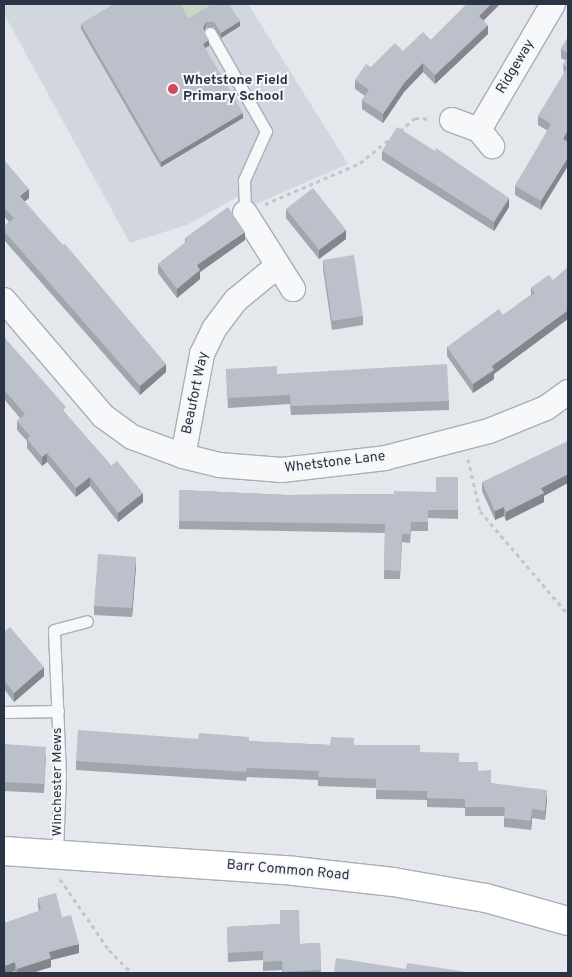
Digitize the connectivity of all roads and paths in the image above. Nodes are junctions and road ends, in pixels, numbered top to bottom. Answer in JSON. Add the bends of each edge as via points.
{"nodes":[{"id":1,"x":553,"y":4,"type":"edge"},
{"id":2,"x":210,"y":33,"type":"dead end"},
{"id":3,"x":452,"y":120,"type":"joint"},
{"id":4,"x":245,"y":213,"type":"junction"},
{"id":5,"x":276,"y":268,"type":"junction"},
{"id":6,"x":293,"y":289,"type":"dead end"},
{"id":7,"x":4,"y":300,"type":"edge"},
{"id":8,"x":568,"y":392,"type":"edge"},
{"id":9,"x":463,"y":438,"type":"junction"},
{"id":10,"x":183,"y":456,"type":"junction"},
{"id":11,"x":568,"y":614,"type":"edge"},
{"id":12,"x":87,"y":622,"type":"dead end"},
{"id":13,"x":58,"y":711,"type":"junction"},
{"id":14,"x":4,"y":712,"type":"edge"},
{"id":15,"x":4,"y":852,"type":"edge"},
{"id":16,"x":49,"y":853,"type":"junction"},
{"id":17,"x":568,"y":921,"type":"edge"},
{"id":18,"x":132,"y":973,"type":"edge"}],
"edges":[{"from":1,"to":3,"type":"street","name":"Ridgeway","via":[[485,138]]},
{"from":2,"to":4,"type":"lane","via":[[266,131],[244,180]]},
{"from":3,"to":4,"type":"path","via":[[415,118],[360,162]]},
{"from":4,"to":5,"type":"street"},
{"from":5,"to":6,"type":"street"},
{"from":5,"to":10,"type":"street","name":"Beaufort Way","via":[[236,300],[214,329],[202,354]]},
{"from":7,"to":10,"type":"street","name":"Whetstone Lane","via":[[103,416],[132,437]]},
{"from":8,"to":9,"type":"street","name":"Whetstone Lane","via":[[546,408]]},
{"from":9,"to":10,"type":"street","name":"Whetstone Lane","via":[[385,458],[282,470],[219,465]]},
{"from":9,"to":11,"type":"path","via":[[480,511]]},
{"from":12,"to":13,"type":"lane","name":"Winchester Mews","via":[[54,630]]},
{"from":13,"to":14,"type":"lane","name":"Winchester Mews"},
{"from":13,"to":16,"type":"lane","name":"Winchester Mews","via":[[60,775]]},
{"from":15,"to":16,"type":"main road","name":"Barr Common Road"},
{"from":16,"to":17,"type":"main road","name":"Barr Common Road","via":[[393,882],[486,898]]},
{"from":16,"to":18,"type":"path","via":[[109,950]]}]}
